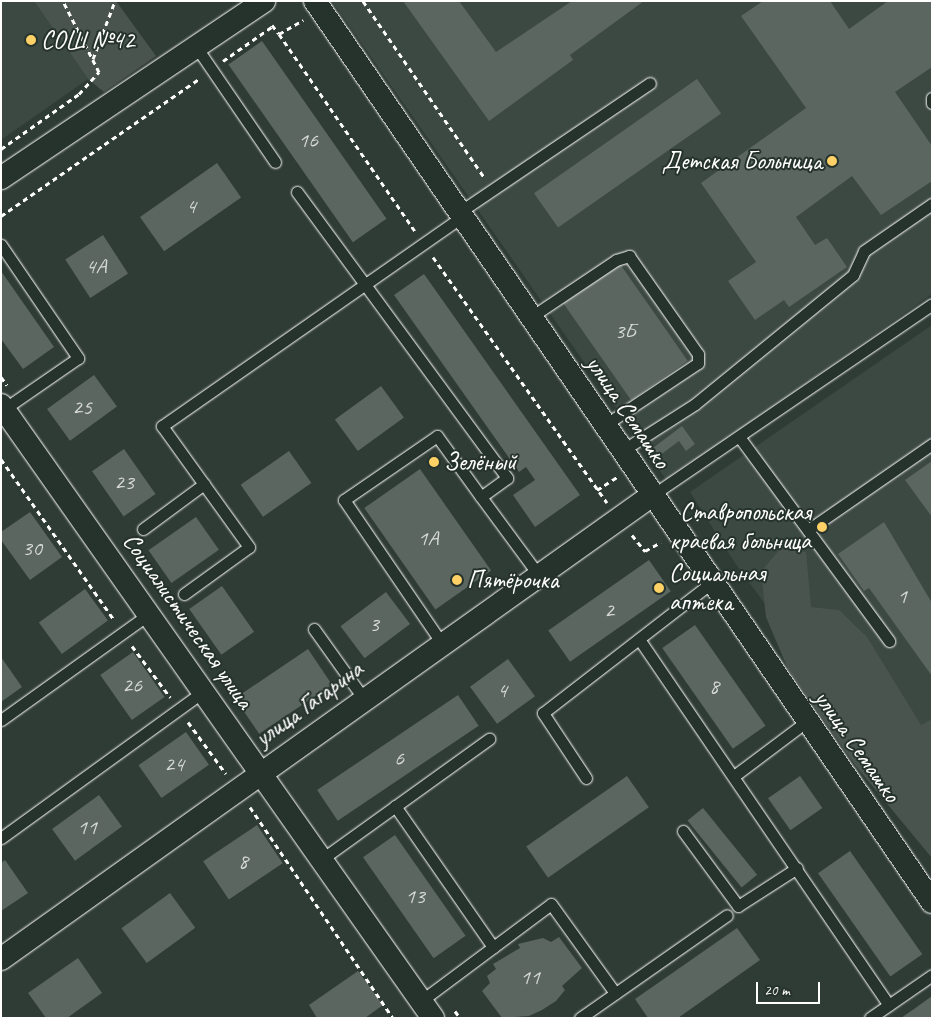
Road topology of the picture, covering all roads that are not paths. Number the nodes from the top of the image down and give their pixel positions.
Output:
1 (260, 4) edge
2 (318, 6) edge
3 (197, 48) junction
4 (650, 83) dead end
5 (932, 98) edge
6 (932, 103) edge
7 (275, 162) dead end
8 (1, 178) edge
9 (297, 192) dead end
10 (932, 204) edge
11 (463, 213) junction
12 (1, 245) edge
13 (363, 285) junction
14 (930, 308) edge
15 (531, 317) junction
16 (5, 416) edge
17 (603, 426) junction
18 (740, 438) junction
19 (932, 444) edge
20 (620, 452) junction
21 (204, 484) junction
22 (651, 496) junction
23 (481, 497) junction
24 (143, 529) dead end
25 (808, 530) junction
26 (537, 574) junction
27 (710, 584) junction
28 (184, 594) dead end
29 (149, 614) junction
30 (314, 629) dead end
31 (639, 639) junction
32 (889, 641) dead end
33 (441, 642) junction
34 (204, 691) junction
35 (364, 699) junction
36 (1, 720) edge
37 (806, 722) junction
38 (488, 738) dead end
39 (262, 773) junction
40 (734, 776) junction
41 (586, 778) dead end
42 (395, 806) junction
43 (683, 832) dead end
44 (1, 838) edge
45 (322, 858) junction
46 (797, 868) junction
47 (932, 902) edge
48 (727, 915) dead end
49 (493, 947) junction
50 (1, 959) edge
51 (932, 975) edge
52 (615, 993) junction
53 (889, 1005) junction
54 (427, 1009) edge
55 (580, 1018) edge
56 (870, 1018) edge

1 - 3 street
2 - 11 street, улица Семашко
3 - 7 lane
3 - 8 street
4 - 11 lane
5 - 6 lane
9 - 13 lane
10 - 20 lane
11 - 13 lane
11 - 15 street, улица Семашко
12 - 16 lane
13 - 21 lane
13 - 23 lane
14 - 18 lane
15 - 17 street, улица Семашко
15 - 17 lane
16 - 29 street, Социалистическая улица
17 - 20 street, улица Семашко
18 - 22 lane
18 - 25 lane
19 - 25 lane
20 - 22 street, улица Семашко
21 - 24 lane
21 - 28 lane
22 - 26 street, улица Гагарина
22 - 27 street, улица Семашко
23 - 26 lane
23 - 33 lane
25 - 32 lane
26 - 33 street, улица Гагарина
27 - 31 lane
27 - 37 street, улица Семашко
29 - 34 street, Социалистическая улица
29 - 36 lane
30 - 35 lane
31 - 40 lane
31 - 41 lane
33 - 35 street, улица Гагарина
34 - 39 street, Социалистическая улица
34 - 44 lane
35 - 39 street, улица Гагарина
37 - 40 lane
37 - 47 street, улица Семашко
38 - 42 lane
39 - 45 street, Социалистическая улица
39 - 50 street, улица Гагарина
40 - 46 lane
42 - 45 lane
42 - 49 lane
43 - 46 lane
45 - 54 street, Социалистическая улица
46 - 53 lane
48 - 52 lane
49 - 52 lane
49 - 54 lane
51 - 53 lane
52 - 55 lane
53 - 56 lane

